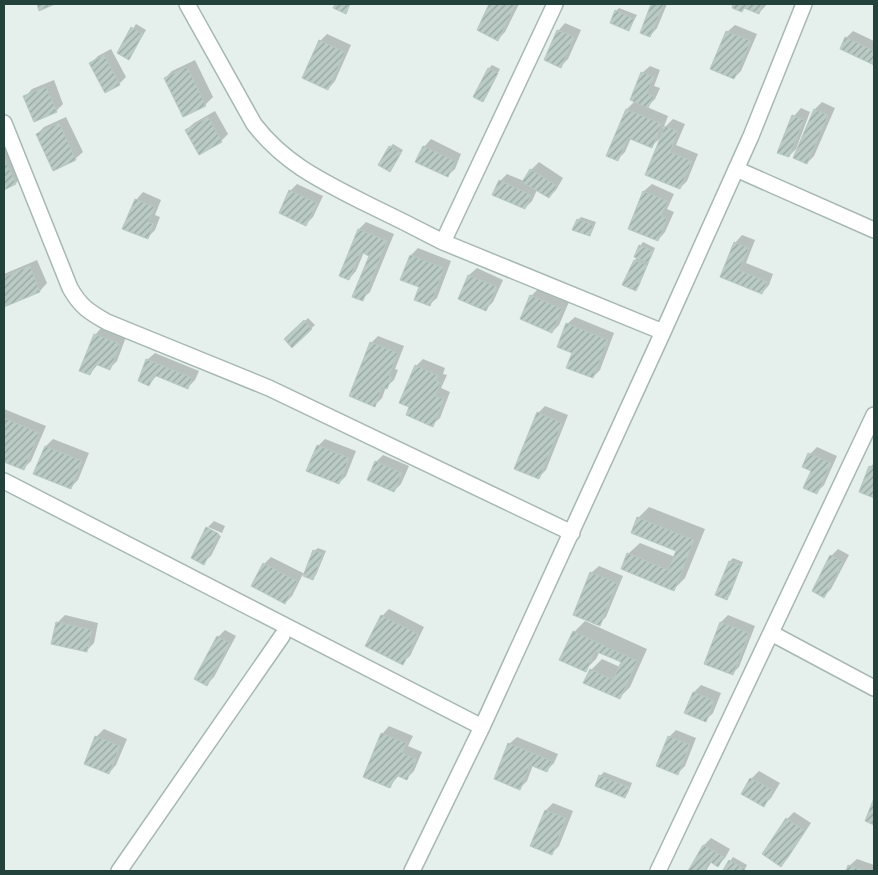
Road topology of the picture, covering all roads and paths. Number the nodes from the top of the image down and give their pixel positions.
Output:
1 (187, 4) edge
2 (555, 4) edge
3 (804, 4) edge
4 (4, 123) edge
5 (736, 168) junction
6 (874, 230) edge
7 (443, 242) junction
8 (663, 332) junction
9 (874, 415) edge
10 (4, 481) edge
11 (572, 533) junction
12 (771, 633) junction
13 (282, 636) dead end
14 (874, 688) edge
15 (482, 727) junction
16 (119, 871) edge
17 (412, 871) edge
18 (658, 871) edge

1 - 7 street
2 - 7 street
3 - 5 street
4 - 11 street
5 - 6 street
5 - 8 street
7 - 8 street
8 - 11 street
9 - 12 street
10 - 15 street
11 - 15 street
12 - 14 street
12 - 18 street
13 - 16 street
15 - 17 street

